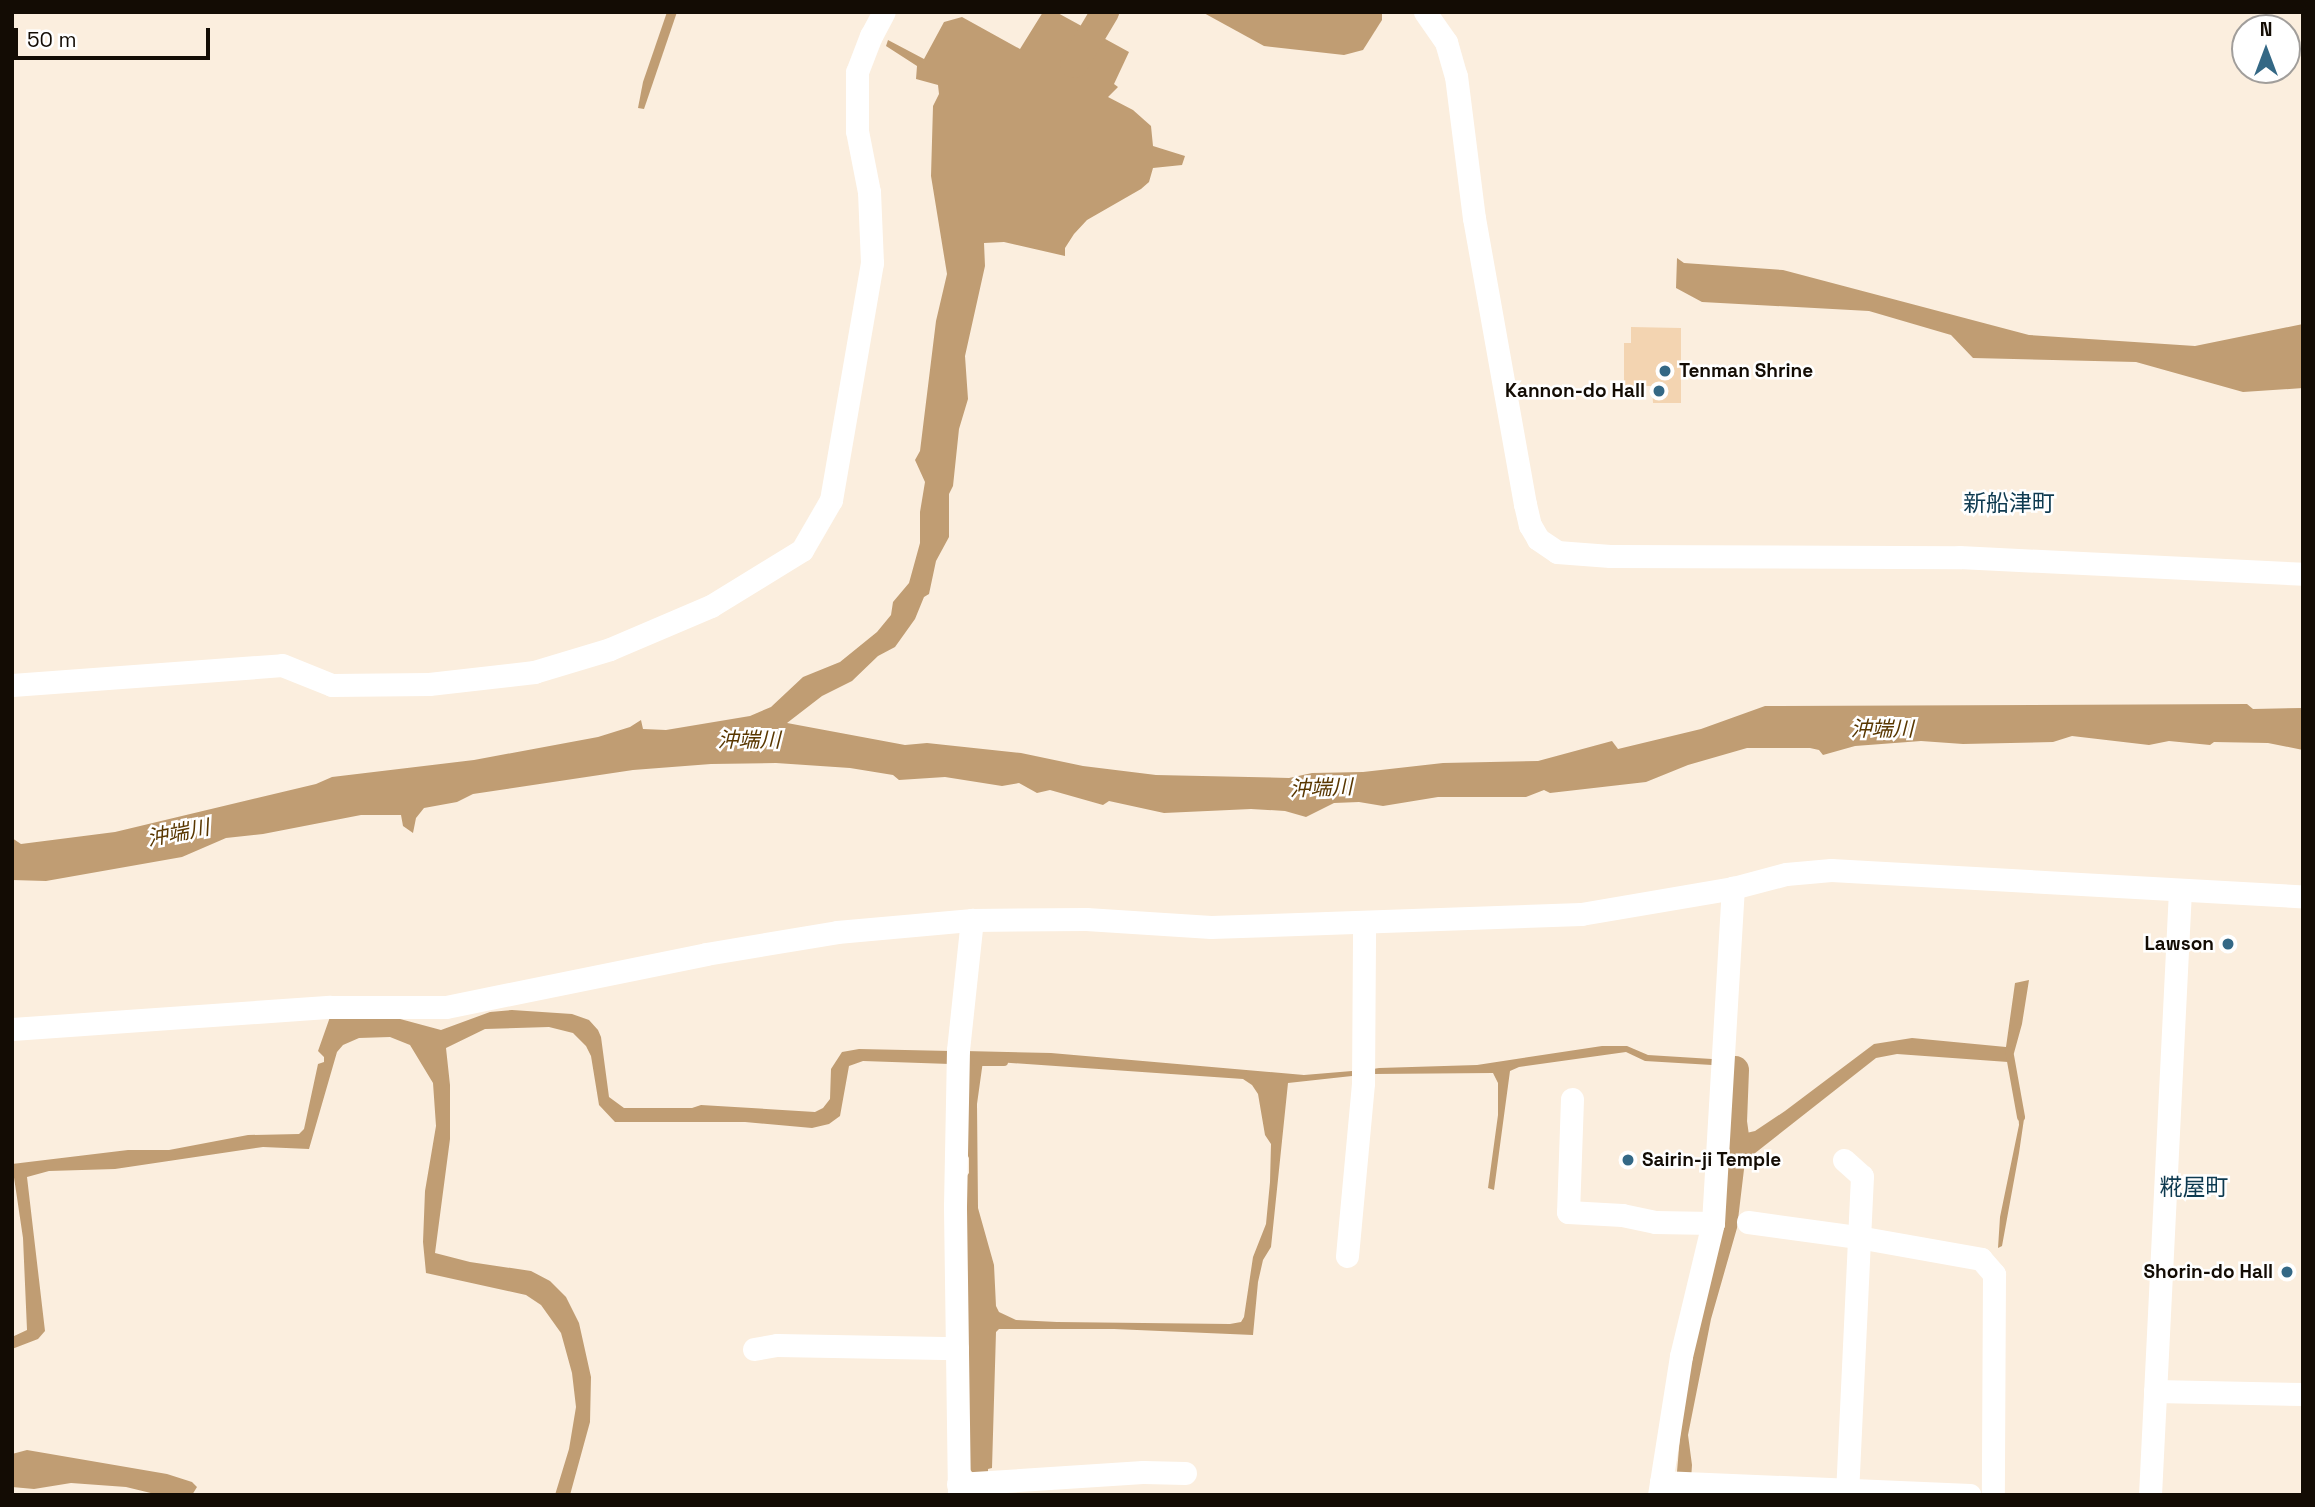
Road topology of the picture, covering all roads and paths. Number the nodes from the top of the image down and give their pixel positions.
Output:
1 (884, 12) edge
2 (1425, 12) edge
3 (2303, 574) edge
4 (12, 685) edge
5 (1732, 888) junction
6 (2180, 891) junction
7 (2303, 896) edge
8 (972, 920) junction
9 (1364, 923) junction
10 (12, 1029) edge
11 (1572, 1099) dead end
12 (1844, 1160) dead end
13 (1748, 1222) dead end
14 (1713, 1223) junction
15 (1858, 1237) junction
16 (1347, 1256) dead end
17 (957, 1348) junction
18 (754, 1349) dead end
19 (2155, 1391) junction
20 (2303, 1394) edge
21 (1185, 1473) dead end
22 (1663, 1486) edge
23 (962, 1487) edge
24 (1700, 1490) edge
25 (1847, 1490) junction
26 (1970, 1495) edge
27 (1993, 1495) edge
28 (2150, 1495) edge

1 - 4 street
2 - 3 street
5 - 6 street
5 - 9 street
5 - 14 street
6 - 7 street
6 - 19 street
8 - 9 street
8 - 10 street
8 - 17 street
9 - 16 street
11 - 14 street
12 - 15 street
13 - 15 street
14 - 22 street
15 - 25 street
15 - 27 street
17 - 18 street
17 - 23 street
19 - 20 street
19 - 28 street
21 - 23 street
22 - 24 street
24 - 25 street
25 - 26 street

